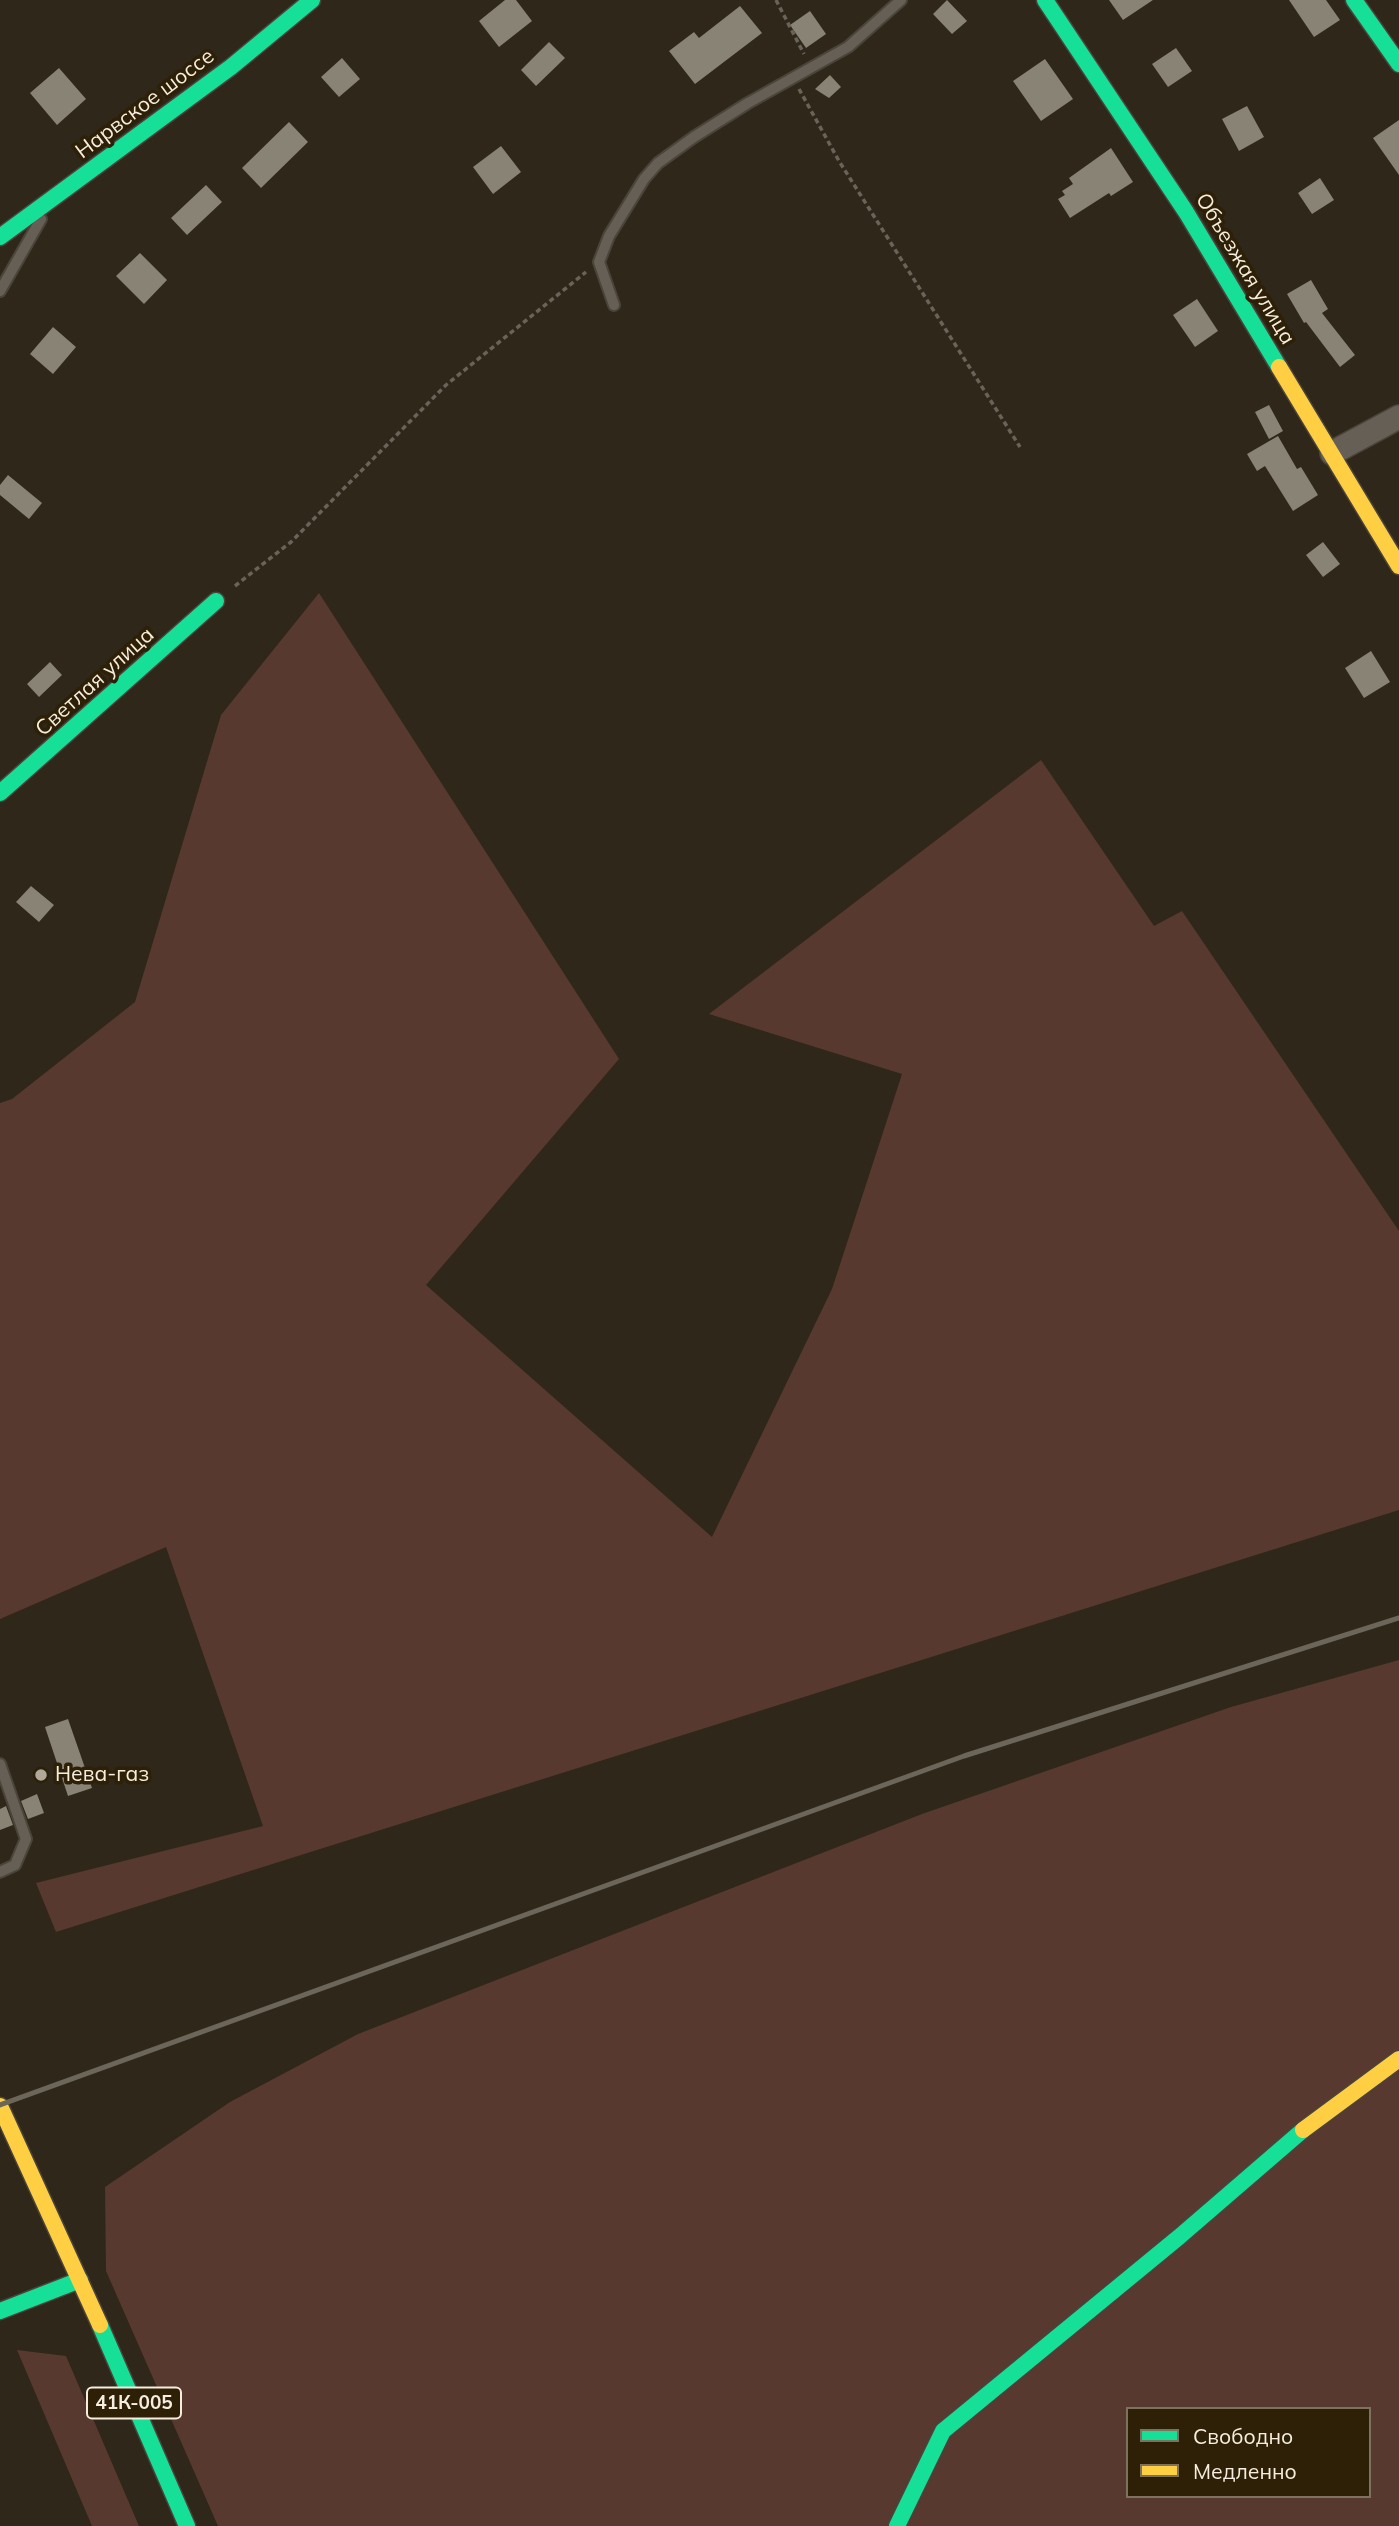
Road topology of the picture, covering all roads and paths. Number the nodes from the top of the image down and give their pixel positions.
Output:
1 (312, 0) edge
2 (776, 0) edge
3 (901, 0) edge
4 (1045, 0) edge
5 (1354, 0) edge
6 (1399, 64) edge
7 (812, 68) junction
8 (793, 78) junction
9 (53, 199) junction
10 (0, 237) edge
11 (599, 262) junction
12 (0, 290) edge
13 (614, 305) dead end
14 (1399, 417) edge
15 (1020, 447) dead end
16 (1332, 453) junction
17 (1399, 566) edge
18 (216, 601) joint
19 (0, 793) edge
20 (0, 1764) edge
21 (0, 1872) edge
22 (1399, 2059) edge
23 (0, 2106) edge
24 (80, 2280) junction
25 (0, 2311) edge
26 (187, 2526) edge
27 (897, 2526) edge

1 - 9 street, Нарвское шоссе
2 - 7 path
3 - 7 lane
4 - 16 street, Объезжая улица
5 - 6 street
7 - 8 lane
8 - 11 lane
8 - 15 path
9 - 10 street, Нарвское шоссе
9 - 12 lane
11 - 13 lane
11 - 18 path
14 - 16 street
16 - 17 street, Объезжая улица
18 - 19 street, Светлая улица
20 - 21 lane
22 - 27 street
23 - 24 street, 41К-005
24 - 25 street
24 - 26 street, 41К-005

